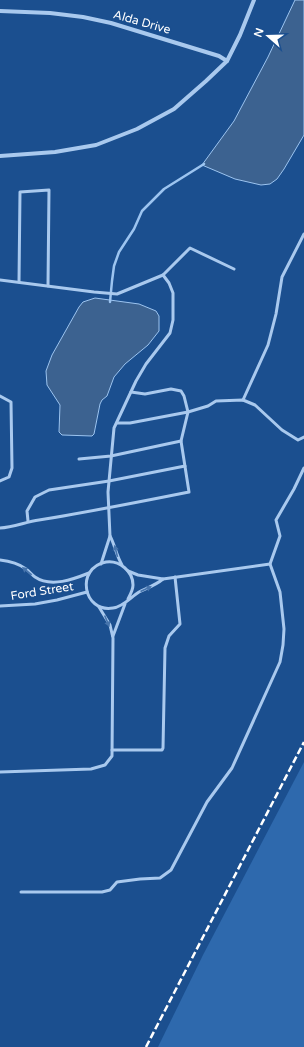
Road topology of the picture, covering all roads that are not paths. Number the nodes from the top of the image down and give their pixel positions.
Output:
1 (254, 0) edge
2 (0, 11) edge
3 (227, 61) junction
4 (0, 156) edge
5 (304, 234) edge
6 (234, 269) dead end
7 (163, 275) junction
8 (0, 280) edge
9 (19, 282) junction
10 (48, 286) junction
11 (131, 392) junction
12 (0, 396) edge
13 (243, 400) junction
14 (188, 412) junction
15 (117, 423) junction
16 (304, 437) edge
17 (182, 441) junction
18 (111, 456) junction
19 (80, 460) dead end
20 (185, 466) junction
21 (304, 468) edge
22 (0, 481) edge
23 (109, 481) junction
24 (109, 509) junction
25 (28, 522) junction
26 (0, 528) edge
27 (110, 536) junction
28 (0, 560) edge
29 (101, 564) junction
30 (270, 564) junction
31 (122, 566) junction
32 (127, 570) junction
33 (89, 573) junction
34 (176, 577) junction
35 (163, 579) junction
36 (87, 592) junction
37 (128, 600) junction
38 (125, 603) junction
39 (0, 606) edge
40 (99, 607) junction
41 (113, 638) junction
42 (112, 750) junction
43 (0, 772) edge
44 (21, 892) dead end

1 - 3 street
2 - 3 street, Alda Drive
3 - 4 street
5 - 13 lane
6 - 7 lane
7 - 10 lane
7 - 11 lane
8 - 9 lane
9 - 10 lane
9 - 10 lane
11 - 14 lane
11 - 15 lane
12 - 22 lane
13 - 14 lane
13 - 16 lane
14 - 15 lane
14 - 17 lane
15 - 18 lane
17 - 18 lane
17 - 20 lane
18 - 19 lane
18 - 23 lane
20 - 23 lane
20 - 24 lane
21 - 30 lane
23 - 24 lane
23 - 25 lane
24 - 25 lane
24 - 27 lane
25 - 26 lane
27 - 29 lane
31 -> 27 lane
33 -> 28 lane
29 - 31 lane
29 - 33 lane
30 - 34 lane
30 - 44 lane
31 - 32 lane
32 - 35 lane
32 - 37 lane
33 - 36 lane
34 - 35 lane
34 - 42 lane
37 -> 35 lane
36 - 39 lane, Ford Street
36 - 40 lane
37 - 38 lane
38 - 40 lane
38 - 41 lane
40 -> 41 lane
41 - 42 lane
42 - 43 lane

